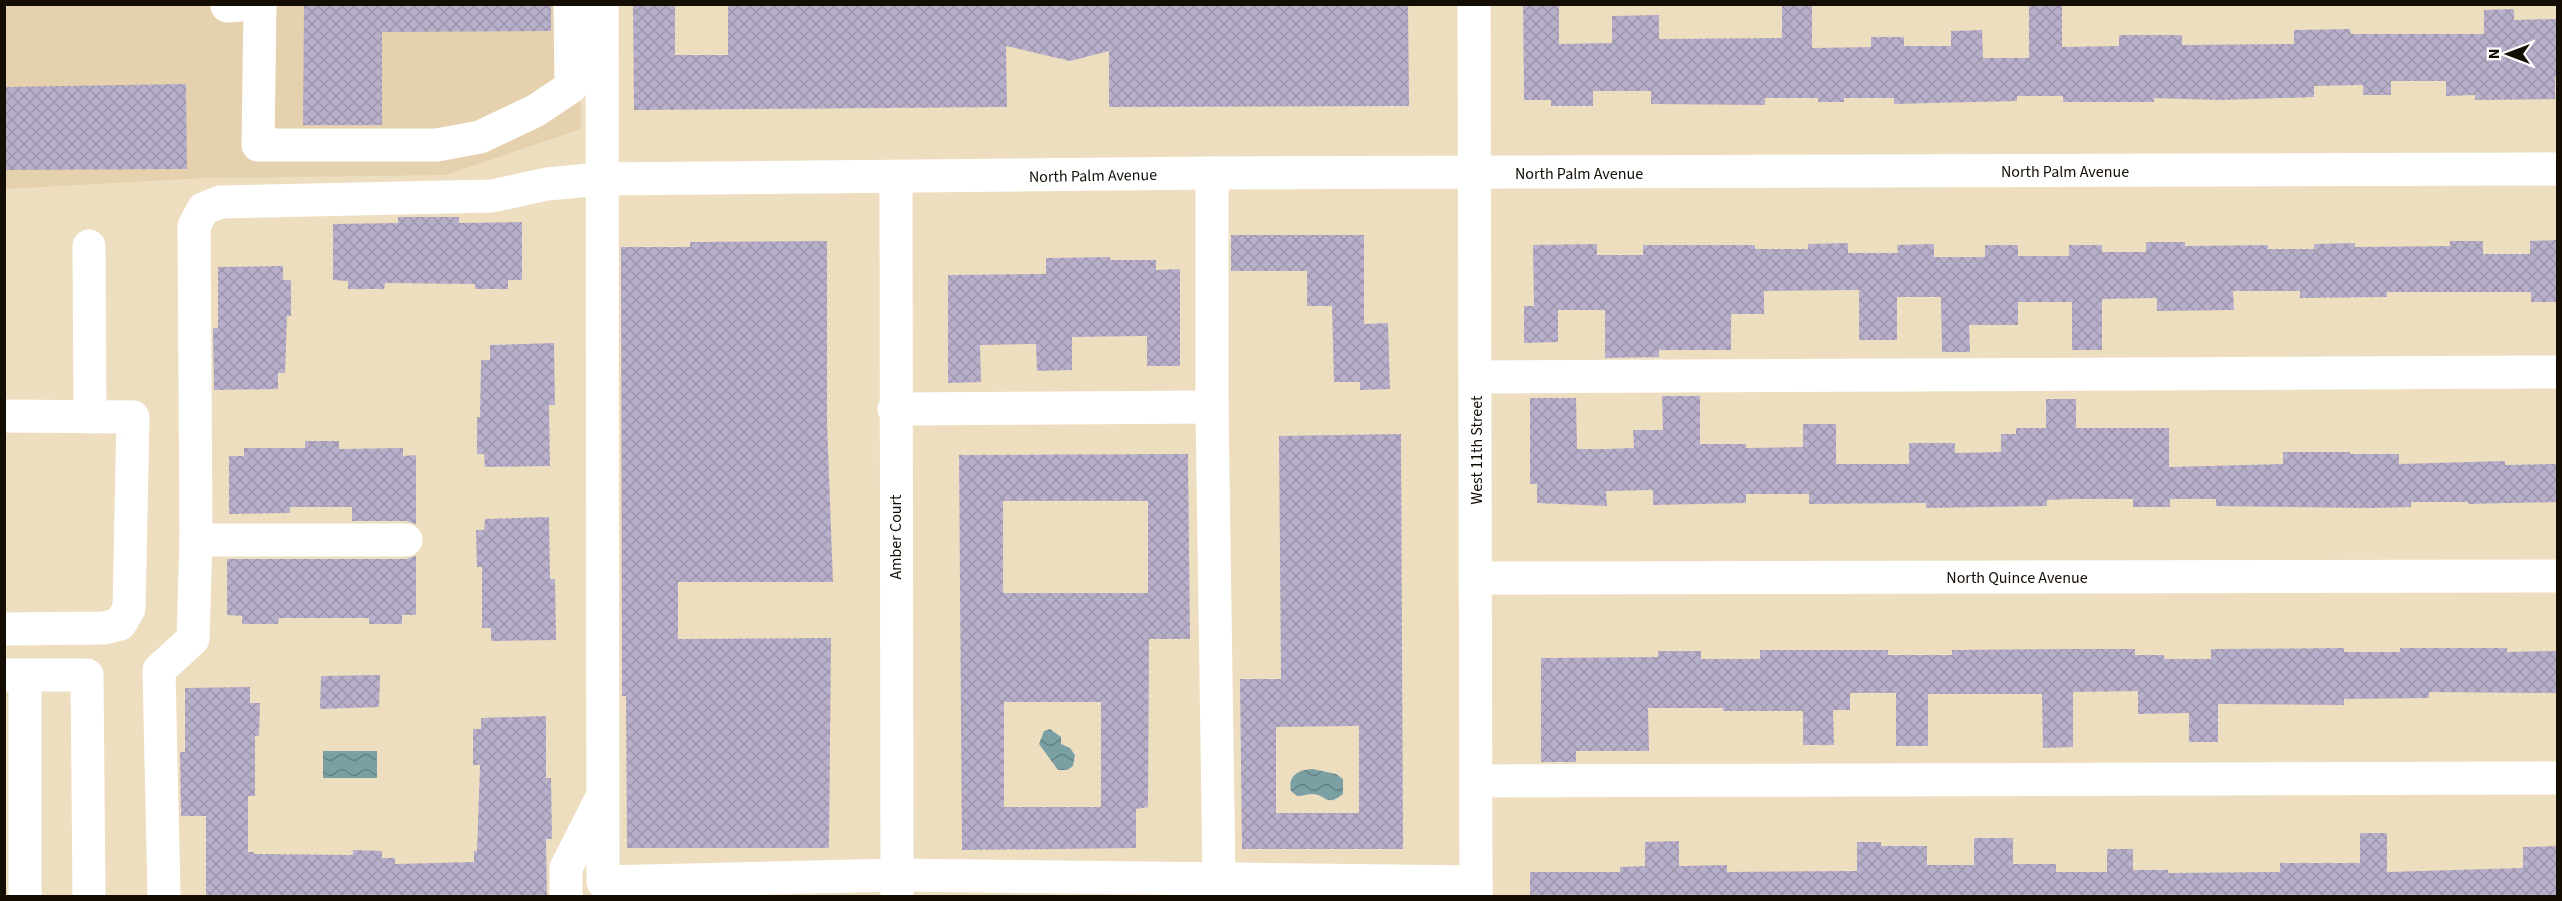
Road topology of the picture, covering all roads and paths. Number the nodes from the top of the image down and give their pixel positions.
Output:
1 (570, 4) edge
2 (602, 4) edge
3 (1474, 4) edge
4 (260, 5) edge
5 (227, 6) edge
6 (2558, 169) edge
7 (1212, 173) junction
8 (1475, 173) junction
9 (896, 178) junction
10 (601, 179) junction
11 (89, 246) dead end
12 (2558, 372) edge
13 (1476, 377) junction
14 (1212, 407) junction
15 (894, 408) junction
16 (4, 416) edge
17 (90, 417) junction
18 (196, 540) junction
19 (406, 540) dead end
20 (2558, 576) edge
21 (1476, 578) junction
22 (4, 629) edge
23 (15, 675) edge
24 (2558, 778) edge
25 (1477, 781) junction
26 (603, 794) junction
27 (1219, 879) junction
28 (897, 886) edge
29 (1476, 889) edge
30 (25, 897) edge
31 (89, 897) edge
32 (164, 897) edge
33 (566, 897) edge

1 - 4 street
2 - 10 street
3 - 8 street, West 11th Street
4 - 5 street
6 - 8 street, North Palm Avenue
7 - 8 street, North Palm Avenue
7 - 9 street, North Palm Avenue
7 - 14 street
8 - 13 street, West 11th Street
9 - 10 street, North Palm Avenue
9 - 15 street, Amber Court
10 - 18 street, North Palm Avenue
10 - 26 street
11 - 17 street
12 - 13 street
13 - 21 street, West 11th Street
14 - 15 street
14 - 27 street
15 - 28 street, Amber Court
16 - 17 street
17 - 22 street
18 - 19 street
18 - 32 street, North Palm Avenue
20 - 21 street, North Quince Avenue
21 - 25 street, West 11th Street
23 - 30 street
23 - 31 street
24 - 25 street
25 - 29 street, West 11th Street
26 - 28 street
26 - 33 street
27 - 28 street
27 - 29 street

